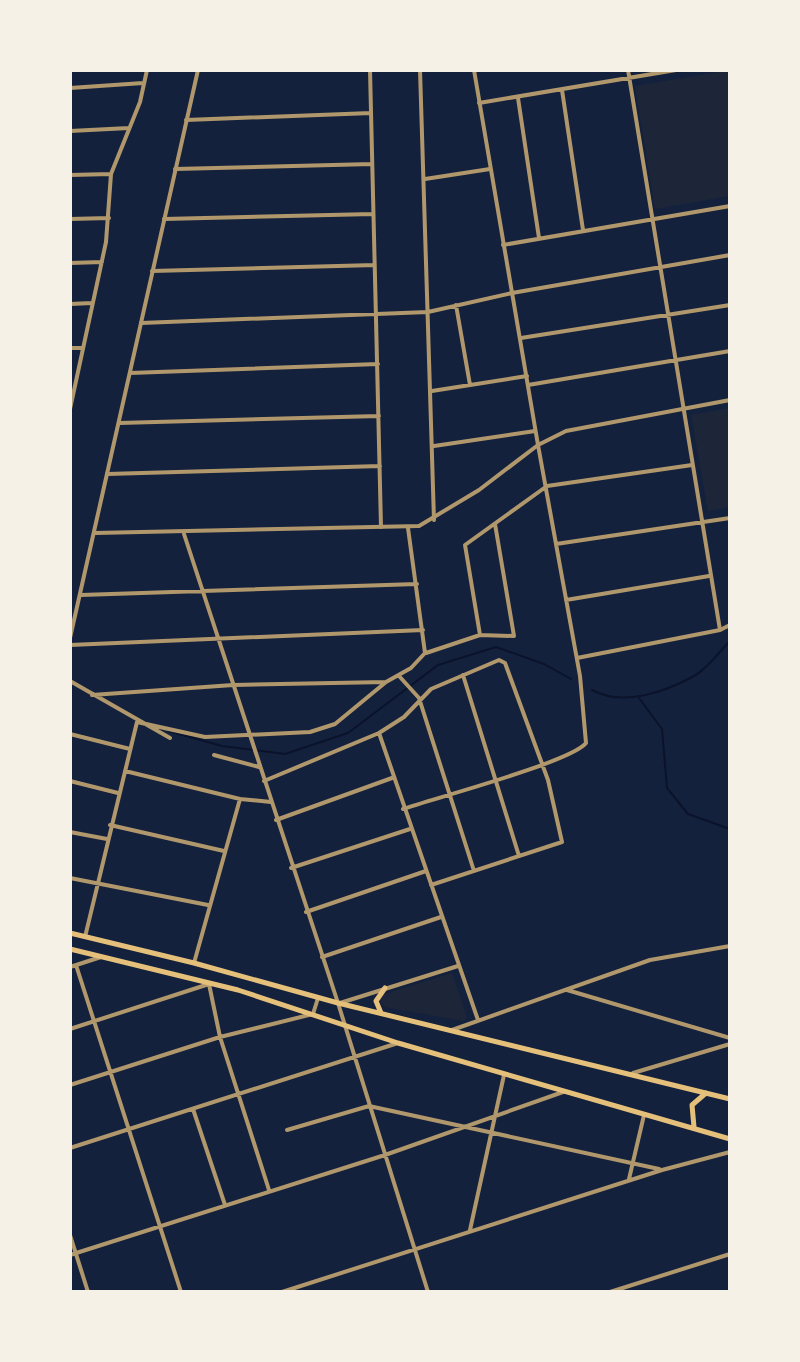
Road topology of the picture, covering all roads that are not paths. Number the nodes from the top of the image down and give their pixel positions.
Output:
1 (147, 70) edge
2 (198, 70) edge
3 (370, 70) edge
4 (420, 70) edge
5 (474, 70) edge
6 (628, 70) edge
7 (676, 70) edge
8 (629, 77) junction
9 (145, 83) junction
10 (70, 88) edge
11 (562, 90) junction
12 (518, 97) junction
13 (479, 103) junction
14 (371, 113) junction
15 (186, 120) junction
16 (129, 128) junction
17 (70, 131) edge
18 (372, 164) junction
19 (175, 169) junction
20 (490, 169) junction
21 (111, 174) junction
22 (70, 175) edge
23 (425, 179) junction
24 (730, 206) edge
25 (373, 214) junction
26 (109, 218) junction
27 (70, 219) edge
28 (164, 219) junction
29 (653, 219) junction
30 (583, 231) junction
31 (539, 238) junction
32 (503, 245) junction
33 (730, 255) edge
34 (102, 262) junction
35 (70, 263) edge
36 (375, 265) junction
37 (660, 266) junction
38 (152, 271) junction
39 (512, 293) junction
40 (93, 303) junction
41 (70, 304) edge
42 (456, 305) junction
43 (730, 305) edge
44 (428, 312) junction
45 (378, 315) junction
46 (667, 315) junction
47 (141, 323) junction
48 (521, 338) junction
49 (70, 348) edge
50 (83, 348) junction
51 (730, 351) edge
52 (673, 360) junction
53 (378, 364) junction
54 (130, 373) junction
55 (527, 376) junction
56 (470, 385) junction
57 (528, 385) junction
58 (72, 391) edge
59 (432, 391) junction
60 (730, 400) edge
61 (682, 407) junction
62 (70, 409) edge
63 (379, 416) junction
64 (119, 423) junction
65 (535, 431) junction
66 (538, 445) junction
67 (434, 446) junction
68 (692, 465) junction
69 (380, 466) junction
70 (107, 474) junction
71 (547, 486) junction
72 (730, 518) edge
73 (434, 520) junction
74 (701, 523) junction
75 (495, 524) junction
76 (381, 527) junction
77 (408, 528) junction
78 (95, 533) junction
79 (184, 534) junction
80 (556, 544) junction
81 (709, 576) junction
82 (417, 584) junction
83 (201, 589) junction
84 (81, 595) junction
85 (566, 600) junction
86 (730, 625) edge
87 (423, 630) junction
88 (720, 630) junction
89 (480, 635) junction
90 (70, 638) edge
91 (217, 638) junction
92 (70, 645) edge
93 (425, 653) junction
94 (577, 658) junction
95 (463, 675) junction
96 (399, 676) junction
97 (70, 681) edge
98 (386, 682) junction
99 (233, 685) junction
100 (92, 695) junction
101 (419, 698) junction
102 (137, 722) junction
103 (379, 733) junction
104 (70, 734) edge
105 (249, 737) junction
106 (170, 738) dead end
107 (130, 749) junction
108 (214, 755) dead end
109 (542, 764) junction
110 (258, 765) junction
111 (125, 771) junction
112 (392, 778) junction
113 (495, 778) junction
114 (70, 781) edge
115 (264, 781) junction
116 (448, 793) junction
117 (119, 794) junction
118 (240, 799) junction
119 (271, 802) junction
120 (403, 809) junction
121 (276, 820) junction
122 (110, 825) junction
123 (411, 829) junction
124 (70, 832) edge
125 (107, 839) junction
126 (224, 851) junction
127 (520, 857) junction
128 (291, 868) junction
129 (426, 871) junction
130 (474, 871) junction
131 (70, 878) edge
132 (96, 884) junction
133 (431, 885) junction
134 (208, 905) junction
135 (306, 912) junction
136 (441, 917) junction
137 (70, 933) edge
138 (85, 937) junction
139 (730, 946) edge
140 (70, 949) edge
141 (101, 957) junction
142 (322, 957) junction
143 (194, 963) junction
144 (76, 965) junction
145 (458, 966) junction
146 (70, 967) edge
147 (209, 984) junction
148 (385, 988) junction
149 (565, 989) junction
150 (319, 997) junction
151 (338, 1003) junction
152 (381, 1013) junction
153 (313, 1014) junction
154 (478, 1020) junction
155 (92, 1022) junction
156 (345, 1026) junction
157 (70, 1029) edge
158 (452, 1030) junction
159 (220, 1037) junction
160 (730, 1041) edge
161 (398, 1043) junction
162 (354, 1058) junction
163 (108, 1073) junction
164 (633, 1073) junction
165 (504, 1075) junction
166 (70, 1085) edge
167 (563, 1092) junction
168 (707, 1092) junction
169 (238, 1093) junction
170 (730, 1099) edge
171 (369, 1106) junction
172 (193, 1109) junction
173 (497, 1115) junction
174 (644, 1115) junction
175 (466, 1125) junction
176 (694, 1128) junction
177 (287, 1130) dead end
178 (126, 1131) junction
179 (493, 1131) junction
180 (730, 1139) edge
181 (70, 1148) edge
182 (730, 1152) edge
183 (385, 1155) junction
184 (634, 1162) junction
185 (662, 1170) junction
186 (628, 1181) junction
187 (269, 1191) junction
188 (225, 1205) junction
189 (159, 1225) junction
190 (470, 1230) junction
191 (70, 1235) edge
192 (413, 1249) junction
193 (73, 1254) edge
194 (730, 1254) edge
195 (88, 1292) edge
196 (181, 1292) edge
197 (282, 1292) edge
198 (428, 1292) edge
199 (610, 1292) edge

1 - 9 street
2 - 15 street
3 - 14 street
4 - 23 street
5 - 13 street
6 - 8 street
7 - 8 street
8 - 11 street
8 - 29 street
9 - 10 street
9 - 16 street
11 - 12 street
11 - 30 street
12 - 13 street
12 - 31 street
13 - 20 street
14 - 15 street
14 - 18 street
15 - 19 street
16 - 17 street
16 - 21 street
18 - 19 street
18 - 25 street
19 - 28 street
20 - 23 street
20 - 32 street
21 - 22 street
21 - 26 street
23 - 44 street
24 - 29 street
25 - 28 street
25 - 36 street
26 - 27 street
26 - 34 street
28 - 38 street
29 - 30 street
29 - 37 street
30 - 31 street
31 - 32 street
32 - 39 street
33 - 37 street
34 - 35 street
34 - 40 street
36 - 38 street
36 - 45 street
37 - 39 street
37 - 46 street
38 - 47 street
39 - 42 street
39 - 48 street
40 - 41 street
40 - 50 street
42 - 44 street
42 - 56 street
43 - 46 street
44 - 45 street
44 - 59 street
45 - 47 street
45 - 53 street
46 - 48 street
46 - 52 street
47 - 54 street
48 - 55 street
49 - 50 street
50 - 58 street
51 - 52 street
52 - 57 street
52 - 61 street
53 - 54 street
53 - 63 street
54 - 64 street
55 - 56 street
55 - 57 street
56 - 59 street
57 - 65 street
58 - 62 street
59 - 67 street
60 - 61 street
61 - 66 street
61 - 68 street
63 - 64 street
63 - 69 street
64 - 70 street
65 - 66 street
65 - 67 street
66 - 71 street
66 - 73 street
67 - 73 street
68 - 71 street
68 - 74 street
69 - 70 street
69 - 76 street
70 - 78 street
71 - 75 street
71 - 80 street
72 - 74 street
73 - 77 street
74 - 80 street
74 - 81 street
75 - 89 street
75 - 89 street
76 - 77 street
76 - 79 street
77 - 82 street
78 - 79 street
78 - 84 street
79 - 83 street
80 - 85 street
81 - 85 street
81 - 88 street
82 - 83 street
82 - 87 street
83 - 84 street
83 - 91 street
84 - 90 street
85 - 94 street
86 - 88 street
87 - 91 street
87 - 93 street
88 - 94 street
89 - 93 street
91 - 92 street
91 - 99 street
93 - 96 street
94 - 109 street
95 - 101 street
95 - 109 street
95 - 113 street
96 - 98 street
96 - 101 street
97 - 100 street
98 - 99 street
98 - 105 street
99 - 100 street
99 - 105 street
100 - 102 street
101 - 103 street
101 - 116 street
102 - 105 street
102 - 106 street
102 - 107 street
103 - 112 street
103 - 115 street
104 - 107 street
105 - 110 street
107 - 111 street
108 - 110 street
109 - 113 street
109 - 127 street
110 - 115 street
111 - 117 street
111 - 118 street
112 - 120 street
112 - 121 street
113 - 116 street
113 - 127 street
114 - 117 street
115 - 119 street
116 - 120 street
116 - 130 street
117 - 122 street
118 - 119 street
118 - 126 street
119 - 121 street
120 - 123 street
121 - 128 street
122 - 125 street
122 - 126 street
123 - 128 street
123 - 129 street
124 - 125 street
125 - 132 street
126 - 134 street
127 - 130 street
128 - 135 street
129 - 133 street
129 - 135 street
130 - 133 street
131 - 132 street
132 - 134 street
132 - 138 street
133 - 136 street
134 - 143 street
135 - 142 street
136 - 142 street
136 - 145 street
137 - 138 main road
138 - 143 main road
139 - 149 street
140 - 141 main road
141 - 144 street
141 - 147 main road
142 - 151 street
143 - 150 main road
144 - 146 street
144 - 155 street
145 - 148 street
145 - 154 street
147 - 153 main road
147 - 155 street
147 - 159 street
148 - 151 street
148 - 152 main road
149 - 154 street
149 - 160 street
150 - 151 main road
150 - 153 street
151 - 152 main road
151 - 156 street
152 - 158 main road
153 - 156 main road
153 - 159 street
154 - 158 street
155 - 157 street
155 - 163 street
156 - 161 main road
156 - 162 street
158 - 164 main road
159 - 163 street
159 - 169 street
160 - 164 street
161 - 162 street
161 - 165 main road
162 - 169 street
162 - 171 street
163 - 166 street
163 - 178 street
164 - 168 main road
165 - 167 main road
165 - 173 street
167 - 173 street
167 - 174 main road
168 - 170 main road
168 - 176 main road
169 - 172 street
169 - 187 street
171 - 175 street
171 - 177 street
171 - 183 street
172 - 178 street
172 - 188 street
173 - 175 street
173 - 179 street
174 - 176 main road
174 - 184 street
175 - 179 street
175 - 183 street
176 - 180 main road
178 - 181 street
178 - 189 street
179 - 184 street
179 - 190 street
182 - 185 street
183 - 187 street
183 - 192 street
184 - 185 street
184 - 186 street
185 - 186 street
186 - 190 street
187 - 188 street
188 - 189 street
189 - 193 street
189 - 196 street
190 - 192 street
191 - 193 street
192 - 197 street
192 - 198 street
193 - 195 street
194 - 199 street

